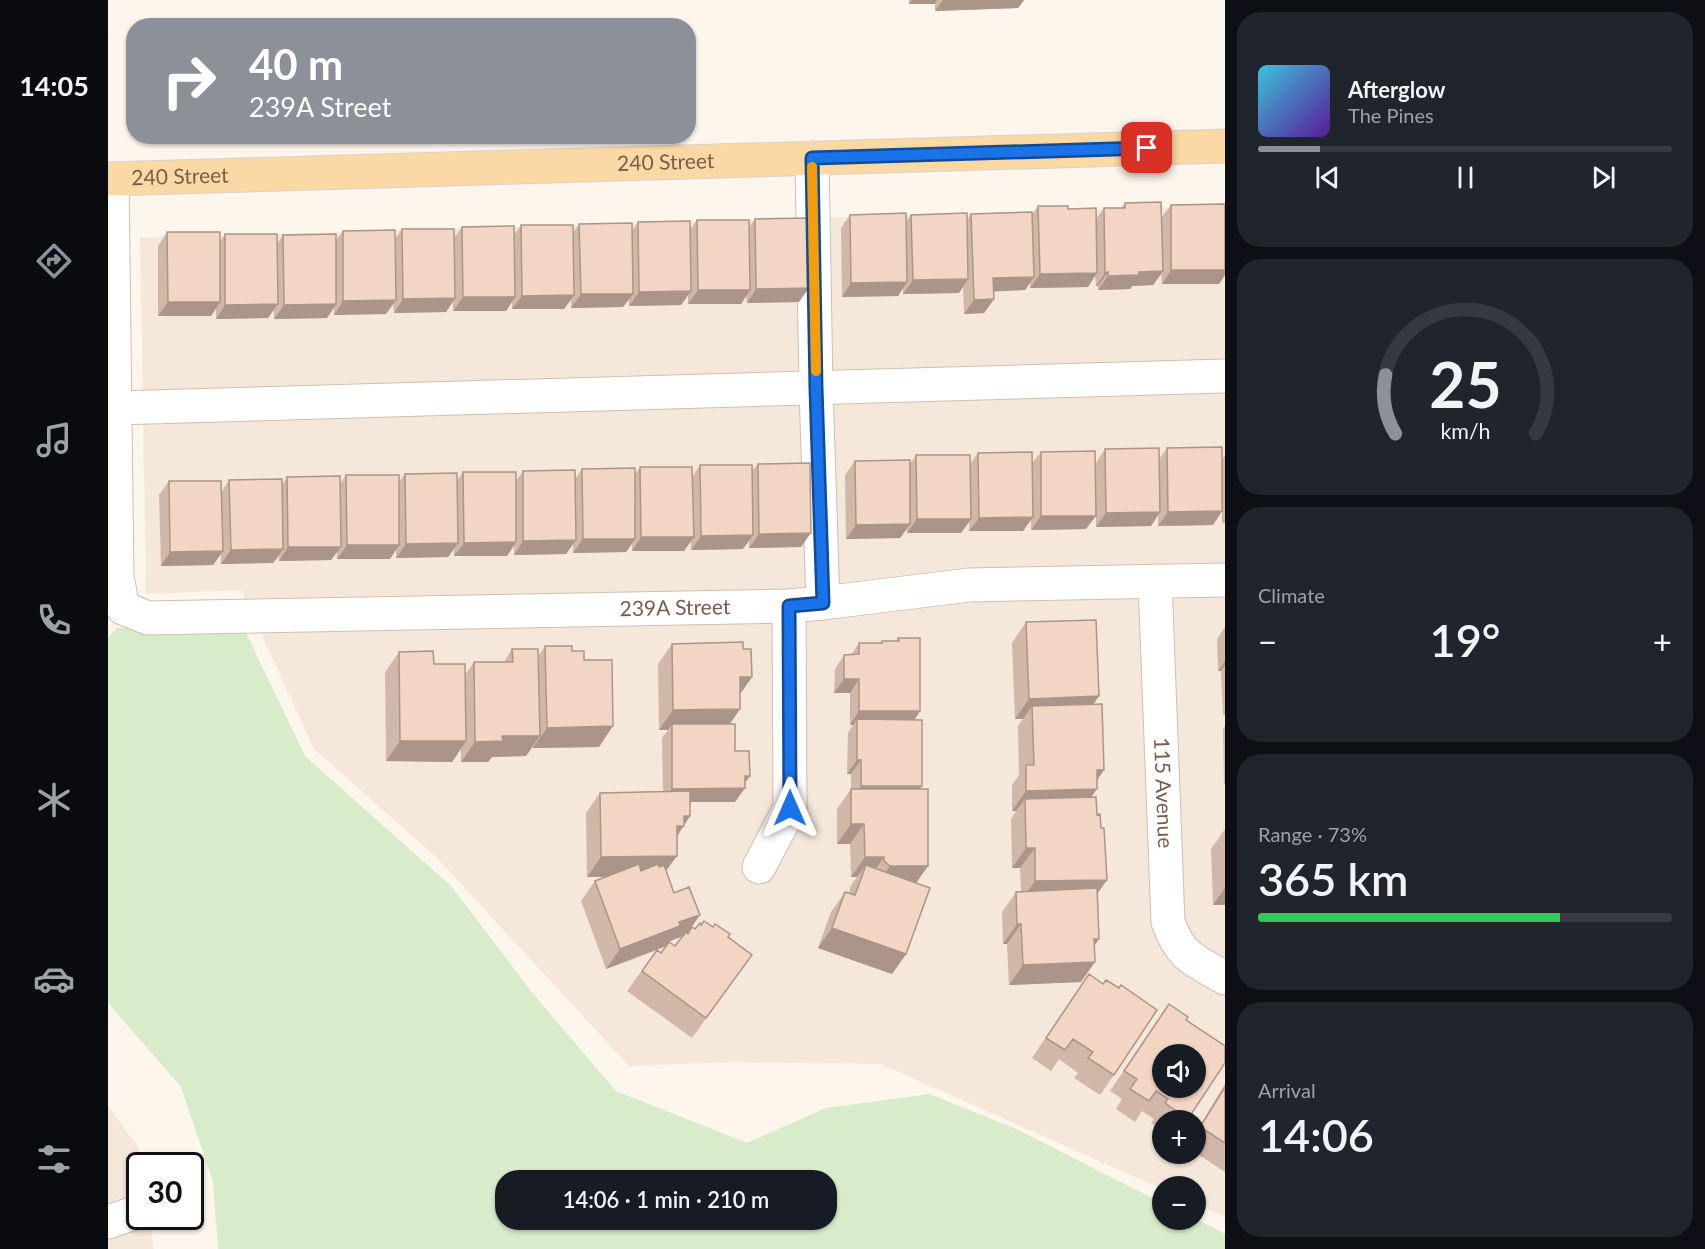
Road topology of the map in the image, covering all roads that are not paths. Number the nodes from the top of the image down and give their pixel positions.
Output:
1 (1225, 146) edge
2 (812, 158) junction
3 (110, 179) edge
4 (1225, 376) edge
5 (816, 388) junction
6 (115, 408) junction
7 (1225, 580) edge
8 (1155, 581) junction
9 (823, 603) junction
10 (789, 606) junction
11 (116, 612) edge
12 (759, 867) dead end
13 (1225, 978) edge
14 (126, 1216) edge
15 (108, 1222) edge

1 - 2 main road, 240 Street
2 - 3 main road, 240 Street
2 - 5 street
3 - 6 street
4 - 5 street
5 - 6 street
5 - 9 street
6 - 11 street
7 - 8 street, 239A Street
8 - 9 street, 239A Street
8 - 13 street, 115 Avenue
9 - 10 street, 239A Street
10 - 11 street, 239A Street
10 - 12 street
14 - 15 street

